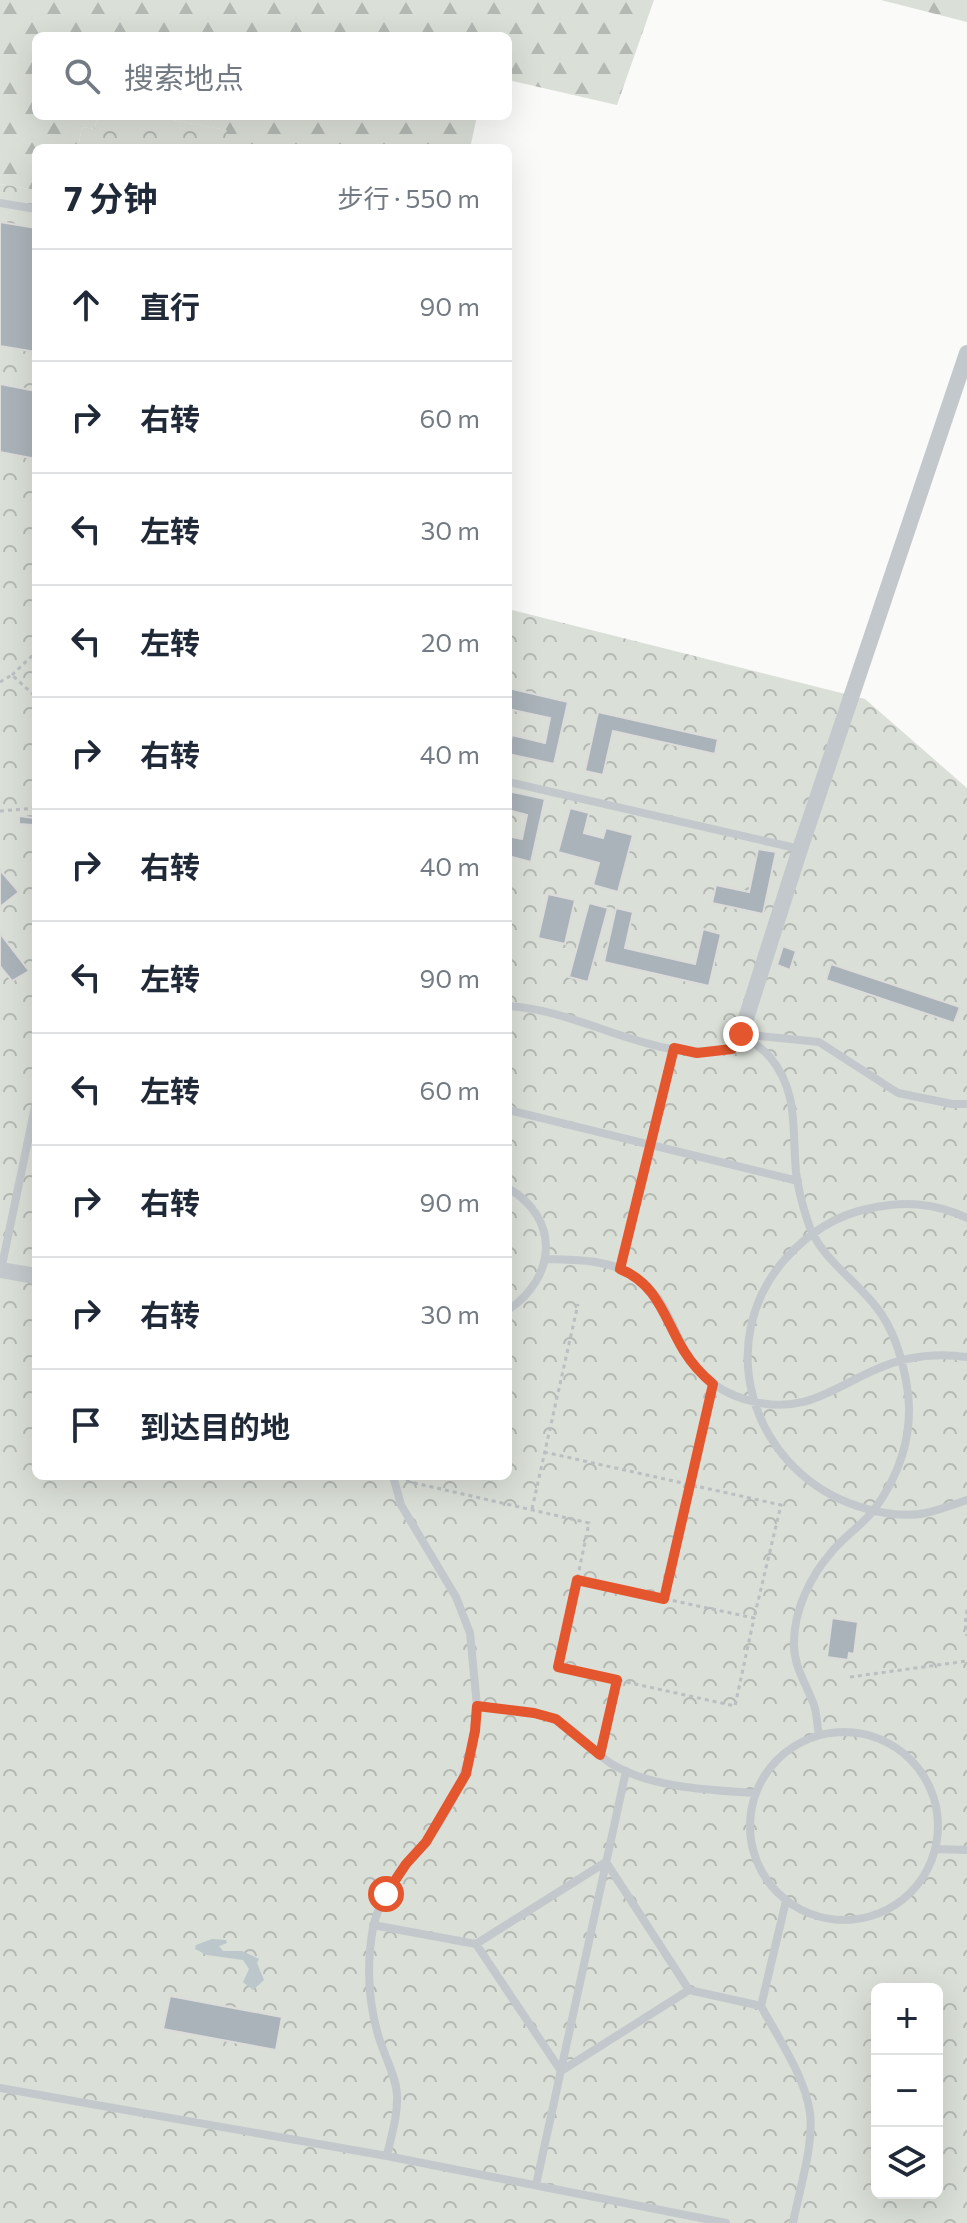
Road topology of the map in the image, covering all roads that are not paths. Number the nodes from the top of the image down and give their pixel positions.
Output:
1 (0, 203) edge
2 (32, 208) edge
3 (967, 353) edge
4 (512, 783) edge
5 (800, 849) junction
6 (512, 1006) edge
7 (741, 1034) junction
8 (674, 1048) junction
9 (967, 1104) edge
10 (512, 1111) edge
11 (32, 1121) edge
12 (651, 1145) junction
13 (798, 1181) junction
14 (512, 1190) edge
15 (967, 1218) edge
16 (813, 1233) junction
17 (546, 1259) junction
18 (620, 1269) junction
19 (0, 1270) edge
20 (32, 1275) edge
21 (512, 1307) edge
22 (967, 1357) edge
23 (901, 1360) junction
24 (755, 1402) junction
25 (394, 1480) edge
26 (967, 1500) edge
27 (873, 1511) junction
28 (477, 1706) junction
29 (819, 1735) junction
30 (626, 1771) junction
31 (755, 1793) junction
32 (937, 1849) junction
33 (967, 1850) edge
34 (606, 1862) junction
35 (786, 1901) junction
36 (373, 1925) junction
37 (476, 1944) junction
38 (689, 1990) junction
39 (761, 2006) junction
40 (561, 2071) junction
41 (0, 2088) edge
42 (387, 2156) junction
43 (536, 2185) junction
44 (726, 2223) edge
45 (793, 2223) edge

1 - 2 lane
3 - 5 street
4 - 5 lane
5 - 7 street
6 - 8 lane
7 - 8 lane
7 - 9 lane
7 - 13 lane
8 - 12 lane
10 - 12 lane
11 - 19 lane
12 - 13 lane
12 - 18 lane
13 - 16 lane
14 - 17 lane
15 - 16 lane
16 - 23 lane
16 - 24 lane
17 - 18 lane
17 - 21 lane
18 - 24 lane
19 - 20 street
22 - 23 lane
23 - 24 lane
23 - 27 lane
24 - 27 lane
25 - 28 lane
26 - 27 lane
27 - 29 lane
28 - 30 lane
28 - 36 lane
29 - 31 lane
29 - 32 lane
30 - 31 lane
30 - 34 lane
31 - 35 lane
32 - 33 lane
32 - 35 lane
34 - 37 lane
34 - 38 lane
34 - 40 lane
35 - 39 lane
36 - 37 lane
36 - 42 lane
37 - 40 lane
38 - 39 lane
38 - 40 lane
39 - 45 lane
40 - 43 lane
41 - 42 lane
42 - 43 lane
43 - 44 lane

